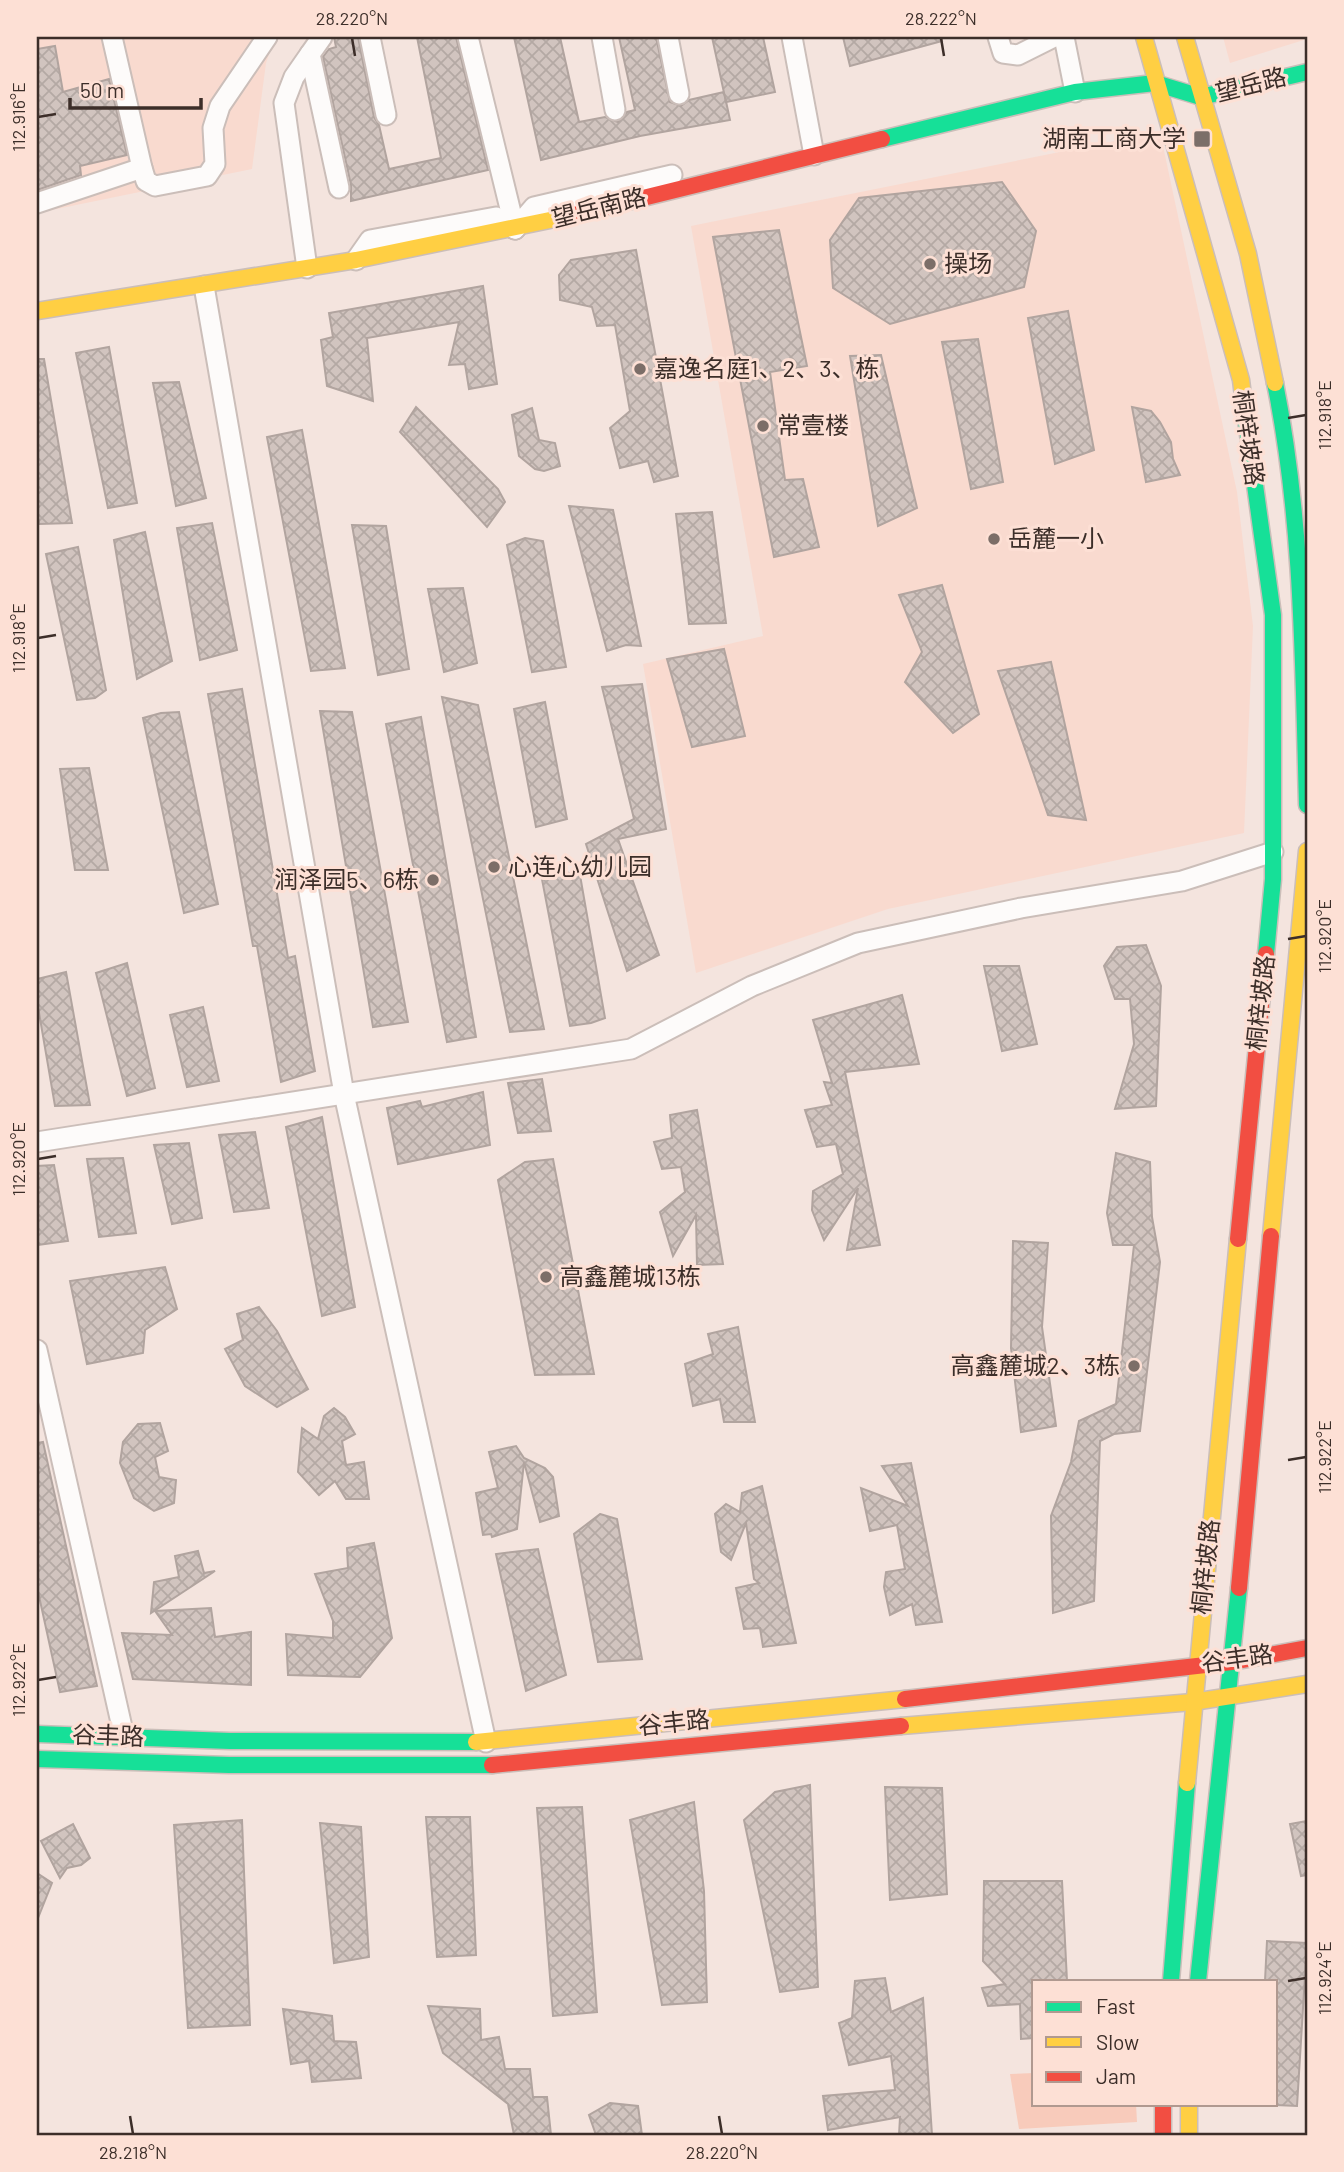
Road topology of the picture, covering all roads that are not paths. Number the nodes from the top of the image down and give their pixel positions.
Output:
1 (112, 37) edge
2 (267, 37) edge
3 (322, 37) edge
4 (370, 37) edge
5 (468, 37) edge
6 (602, 37) edge
7 (668, 37) edge
8 (792, 37) edge
9 (998, 37) edge
10 (1054, 37) edge
11 (1064, 37) edge
12 (1144, 37) edge
13 (1185, 37) edge
14 (310, 54) junction
15 (1307, 72) edge
16 (1156, 83) junction
17 (1075, 92) junction
18 (679, 94) dead end
19 (1201, 97) junction
20 (615, 110) dead end
21 (386, 115) dead end
22 (1169, 130) junction
23 (814, 155) junction
24 (142, 168) junction
25 (672, 175) dead end
26 (339, 188) dead end
27 (37, 202) edge
28 (515, 229) junction
29 (356, 260) joint
30 (307, 268) junction
31 (204, 286) junction
32 (37, 311) edge
33 (1307, 806) edge
34 (1307, 851) edge
35 (1273, 852) junction
36 (344, 1094) junction
37 (37, 1142) edge
38 (37, 1350) edge
39 (1307, 1648) edge
40 (1232, 1662) junction
41 (1196, 1665) junction
42 (1307, 1684) edge
43 (1228, 1698) junction
44 (1193, 1702) junction
45 (37, 1734) edge
46 (124, 1736) junction
47 (486, 1742) junction
48 (37, 1759) edge
49 (1171, 1980) edge
50 (1198, 1980) edge
51 (1163, 2106) edge
52 (1189, 2106) edge
53 (1163, 2135) edge
54 (1189, 2135) edge

1 - 24 street
2 - 24 street
3 - 14 street
4 - 21 street
5 - 28 street
6 - 20 street
7 - 18 street
8 - 23 street
9 - 10 street
11 - 17 street
12 - 16 main road, 桐梓坡路
13 - 19 main road, 桐梓坡路
14 - 26 street
14 - 30 street
15 - 19 main road, 望岳路
16 - 17 main road, 望岳南路
16 - 19 main road, 望岳路
16 - 22 main road, 桐梓坡路
17 - 23 main road, 望岳南路
19 - 22 main road
19 - 33 main road, 桐梓坡路
22 - 35 main road, 桐梓坡路
23 - 28 main road, 望岳南路
24 - 27 street
25 - 28 street
28 - 29 street
29 - 30 main road
30 - 31 main road
31 - 32 main road
31 - 36 street
34 - 40 main road, 桐梓坡路
35 - 36 street
35 - 41 main road, 桐梓坡路
36 - 37 street
36 - 47 street
38 - 46 street
39 - 40 main road, 谷丰路
40 - 41 main road, 谷丰路
40 - 43 main road, 桐梓坡路
41 - 44 main road, 桐梓坡路
41 - 47 main road, 谷丰路
42 - 43 main road, 谷丰路
43 - 44 main road, 谷丰路
43 - 50 main road, 桐梓坡路
44 - 48 main road, 谷丰路
44 - 49 main road, 桐梓坡路
45 - 46 main road, 谷丰路
46 - 47 main road, 谷丰路
51 - 53 main road
52 - 54 main road

